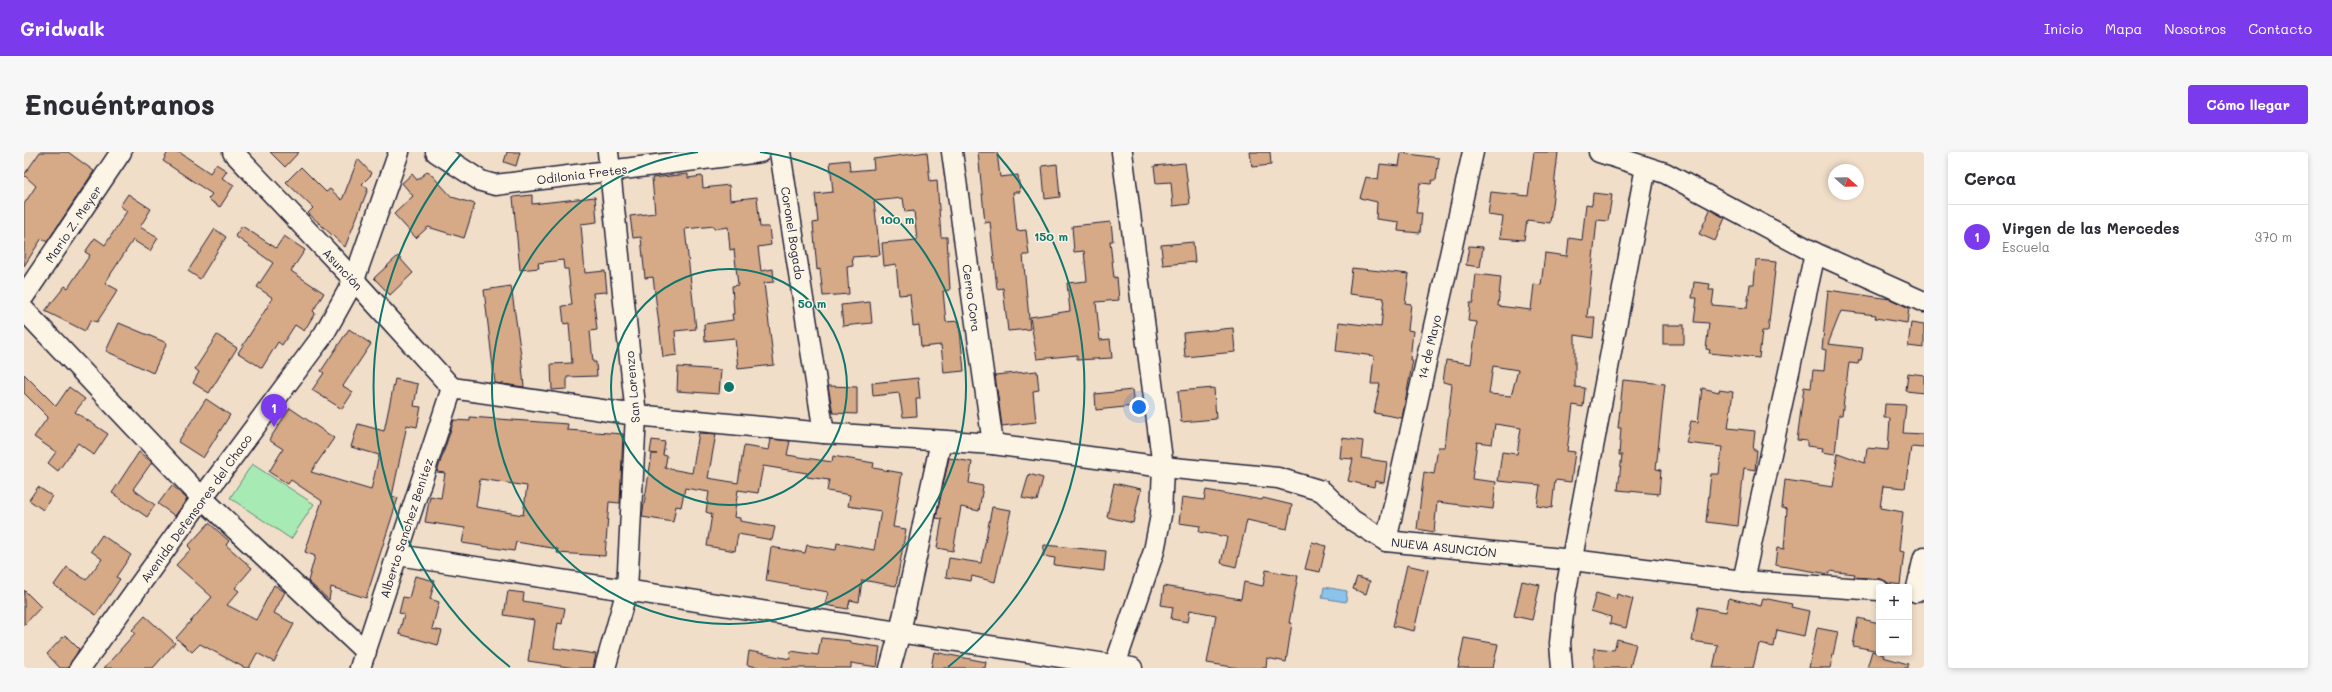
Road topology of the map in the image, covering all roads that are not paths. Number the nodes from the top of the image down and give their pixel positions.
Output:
1 (121, 152) edge
2 (232, 152) edge
3 (399, 152) edge
4 (436, 152) edge
5 (760, 152) edge
6 (780, 152) edge
7 (952, 152) edge
8 (1122, 152) edge
9 (1473, 152) edge
10 (1600, 152) edge
11 (609, 161) edge
12 (1646, 167) junction
13 (1815, 254) junction
14 (354, 280) junction
15 (24, 296) edge
16 (1924, 302) edge
17 (24, 310) edge
18 (452, 388) junction
19 (636, 415) junction
20 (824, 433) junction
21 (941, 441) junction
22 (993, 444) junction
23 (1163, 467) junction
24 (202, 498) junction
25 (1386, 541) junction
26 (398, 555) junction
27 (1924, 557) edge
28 (1572, 560) junction
29 (1743, 581) junction
30 (627, 590) junction
31 (1876, 590) edge
32 (1916, 592) edge
33 (900, 632) junction
34 (363, 660) edge
35 (1123, 667) edge
36 (80, 668) edge
37 (605, 668) edge
38 (890, 668) edge
39 (1562, 668) edge

1 - 15 street, Mario Z. Meyer
2 - 14 street, Asunción
3 - 14 street, Avenida Defensores del Chaco
4 - 11 street, Odilonia Fretes
5 - 11 street, Odilonia Fretes
6 - 20 street, Coronel Bogado
7 - 22 street, Cerro Cora
8 - 23 street
9 - 25 street, 14 de Mayo
10 - 12 street
11 - 19 street, San Lorenzo
12 - 13 street
12 - 28 street
13 - 16 street
13 - 29 street
14 - 18 street, Asunción
14 - 24 street, Avenida Defensores del Chaco
17 - 24 street
18 - 19 street, NUEVA ASUNCIÓN
18 - 26 street, Alberto Sanchez Benitez
19 - 20 street, NUEVA ASUNCIÓN
19 - 30 street, San Lorenzo
20 - 21 street, NUEVA ASUNCIÓN
21 - 22 street, NUEVA ASUNCIÓN
21 - 33 street
22 - 23 street, NUEVA ASUNCIÓN
23 - 25 street, NUEVA ASUNCIÓN
23 - 35 street
24 - 34 street
24 - 36 street, Avenida Defensores del Chaco
25 - 28 street, NUEVA ASUNCIÓN
26 - 30 street
26 - 34 street, Alberto Sanchez Benitez
27 - 32 street
28 - 29 street, NUEVA ASUNCIÓN
28 - 39 street
29 - 31 street, NUEVA ASUNCIÓN
30 - 33 street
30 - 37 street, San Lorenzo
33 - 35 street
33 - 38 street

